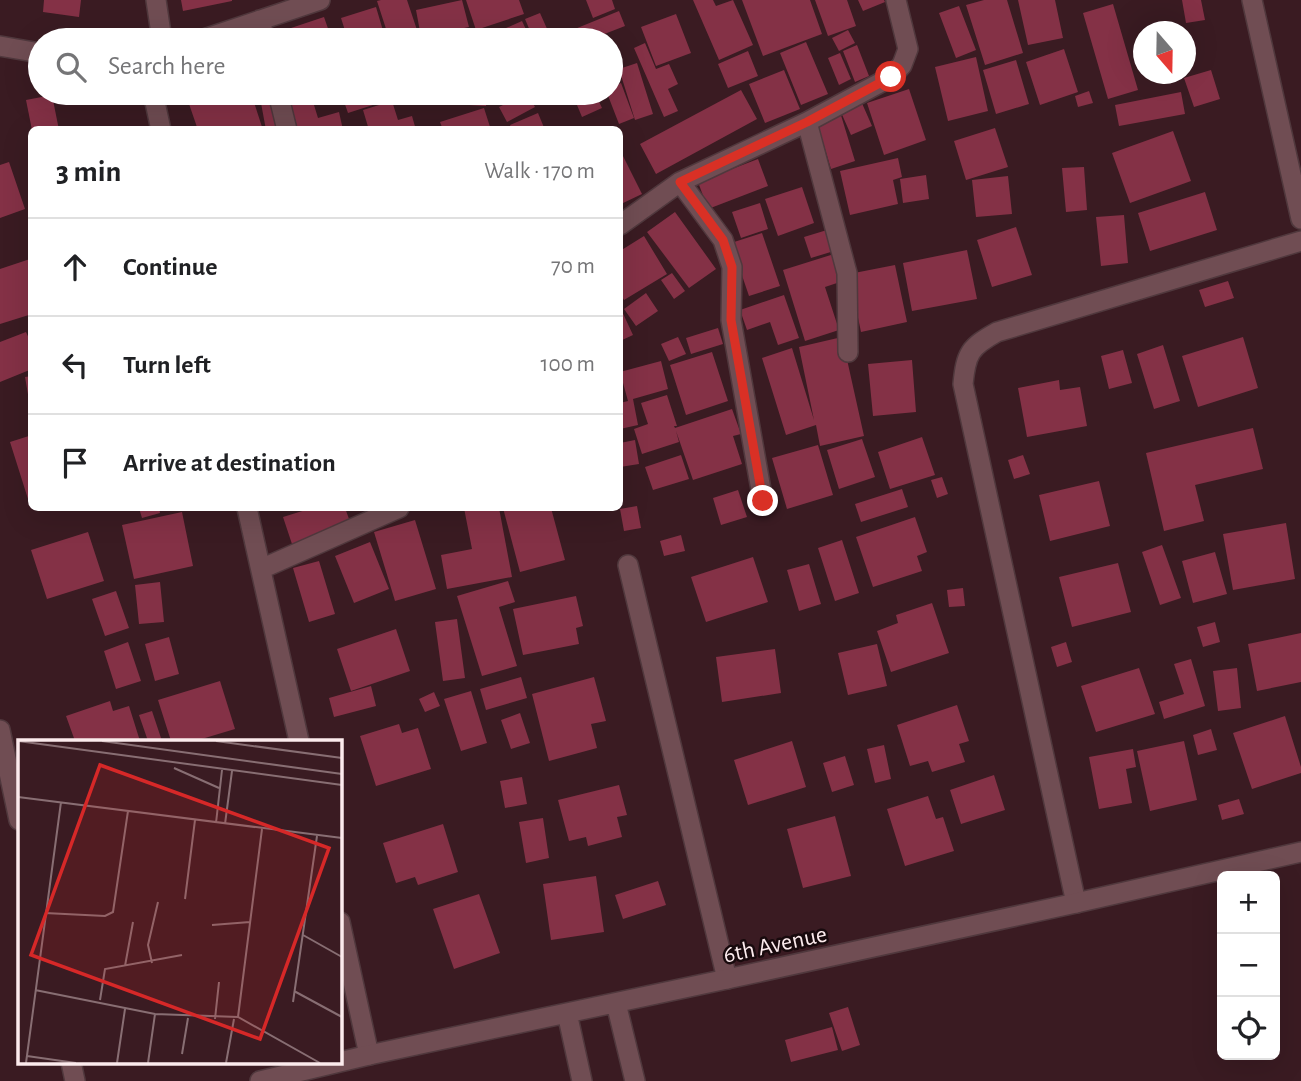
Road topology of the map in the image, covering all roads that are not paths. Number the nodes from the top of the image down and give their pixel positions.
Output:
1 (156, 0) edge
2 (320, 0) edge
3 (896, 0) edge
4 (1252, 0) edge
5 (260, 20) junction
6 (160, 28) edge
7 (236, 28) edge
8 (262, 28) edge
9 (0, 46) edge
10 (28, 50) edge
11 (156, 105) edge
12 (281, 105) edge
13 (807, 122) junction
14 (160, 126) edge
15 (286, 126) edge
16 (680, 182) junction
17 (1301, 219) edge
18 (623, 223) edge
19 (1301, 241) edge
20 (848, 352) dead end
21 (763, 501) dead end
22 (248, 511) edge
23 (392, 511) edge
24 (628, 565) dead end
25 (261, 569) junction
26 (0, 730) edge
27 (299, 740) edge
28 (18, 815) edge
29 (1301, 852) edge
30 (1076, 903) junction
31 (341, 927) edge
32 (727, 979) junction
33 (616, 1003) junction
34 (567, 1013) junction
35 (369, 1055) junction
36 (341, 1062) edge
37 (331, 1064) edge
38 (260, 1081) edge
39 (582, 1081) edge
40 (635, 1081) edge

1 - 6 street
2 - 5 street
3 - 13 street
4 - 17 street
5 - 7 street
5 - 8 street
9 - 10 street
11 - 14 street
12 - 15 street
13 - 16 street
13 - 20 street
16 - 18 street
16 - 21 street
19 - 30 street
22 - 25 street
23 - 25 street
24 - 32 street
25 - 27 street
26 - 28 street
29 - 30 street, 6th Avenue
30 - 32 street, 6th Avenue
31 - 35 street
32 - 33 street, 6th Avenue
33 - 34 street, 6th Avenue
33 - 40 street
34 - 35 street, 6th Avenue
34 - 39 street
35 - 36 street, 6th Avenue
37 - 38 street, 6th Avenue

